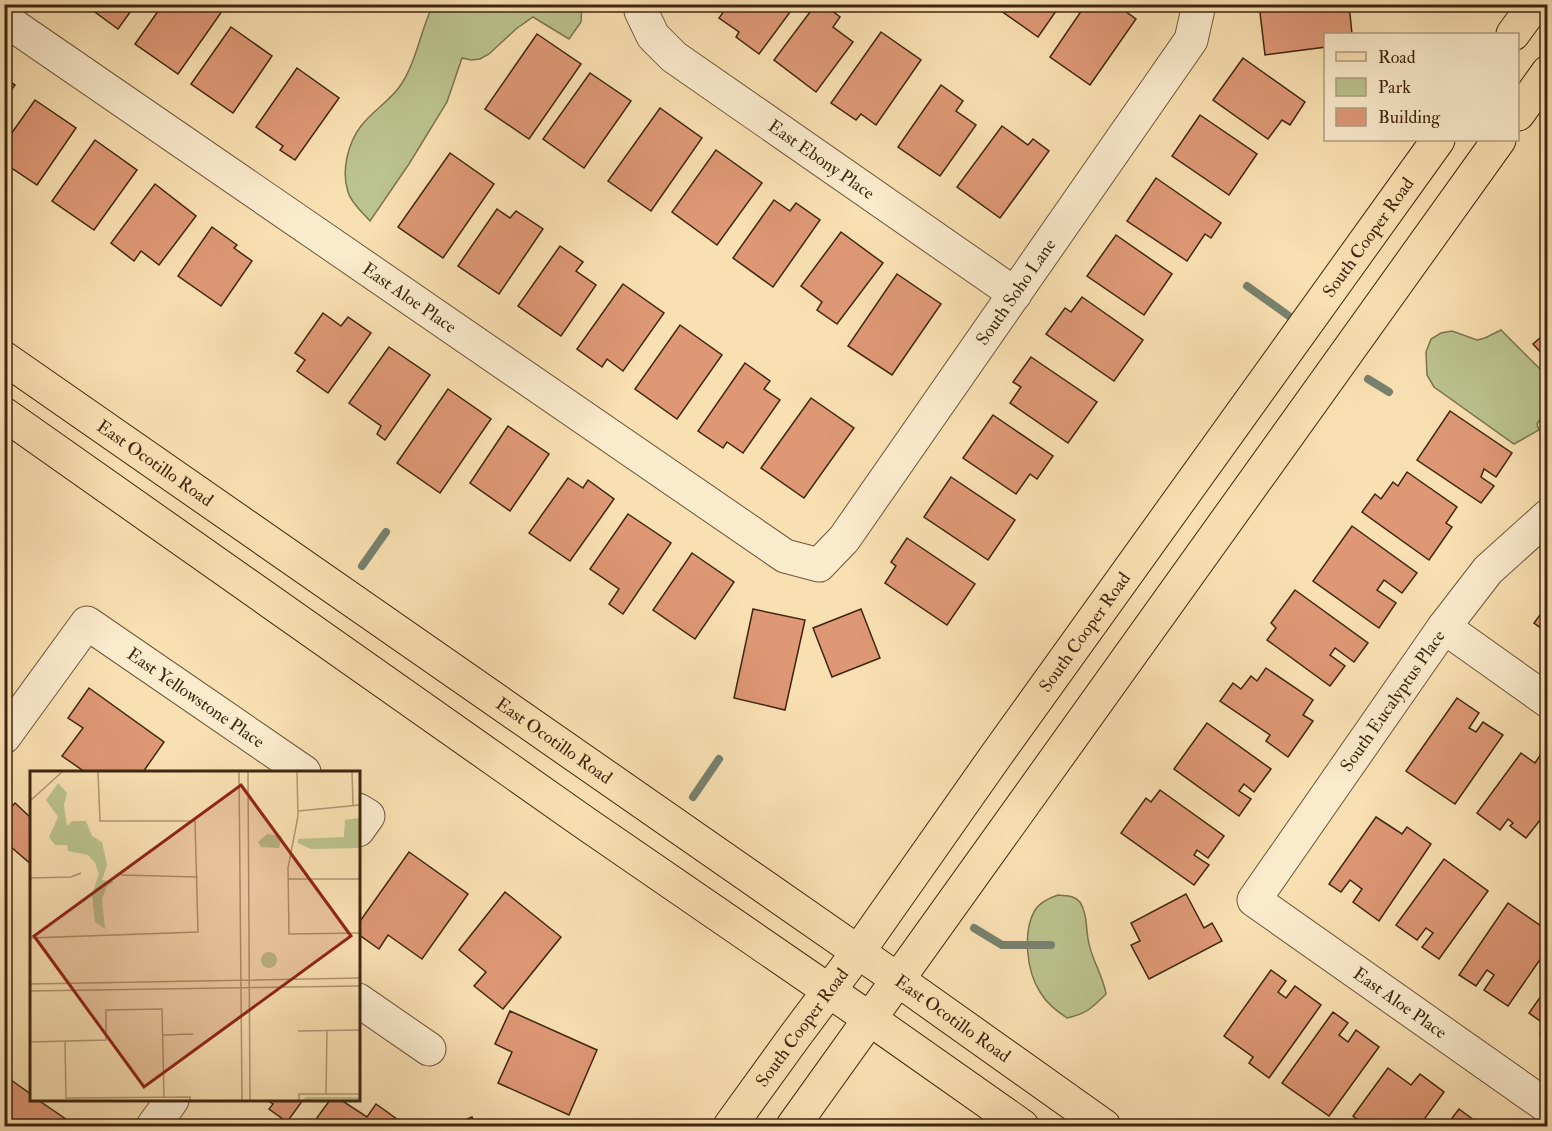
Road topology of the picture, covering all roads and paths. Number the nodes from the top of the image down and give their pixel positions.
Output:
1 (1535, 4) edge
2 (1196, 7) edge
3 (641, 12) dead end
4 (4, 19) edge
5 (1514, 33) edge
6 (1548, 72) edge
7 (1519, 113) edge
8 (1437, 141) edge
9 (1498, 141) edge
10 (1015, 294) junction
11 (4, 358) edge
12 (4, 414) edge
13 (1548, 516) edge
14 (819, 565) joint
15 (1444, 627) junction
16 (1548, 701) edge
17 (4, 737) edge
18 (303, 771) edge
19 (1254, 900) joint
20 (858, 952) junction
21 (897, 979) junction
22 (829, 990) junction
23 (360, 1001) edge
24 (870, 1019) junction
25 (429, 1049) dead end
26 (171, 1101) edge
27 (1548, 1107) edge
28 (153, 1126) edge
29 (730, 1126) edge
30 (793, 1126) edge
31 (1022, 1126) edge
32 (1104, 1126) edge

1 - 5 main road
2 - 10 street, South Soho Lane
3 - 10 street, East Ebony Place
4 - 14 street, East Aloe Place
6 - 7 main road
8 - 20 main road, South Cooper Road
9 - 21 main road
10 - 14 street, South Soho Lane
11 - 20 main road, East Ocotillo Road
12 - 22 main road
13 - 15 street, South Eucalyptus Place
15 - 16 street
15 - 19 street, South Eucalyptus Place
17 - 18 street, East Yellowstone Place
19 - 27 street, East Aloe Place
20 - 21 main road, East Ocotillo Road
20 - 22 main road, South Cooper Road
21 - 24 main road
21 - 32 main road, East Ocotillo Road
22 - 24 main road
22 - 29 main road, South Cooper Road
23 - 25 street
24 - 30 main road
24 - 31 main road
26 - 28 street

